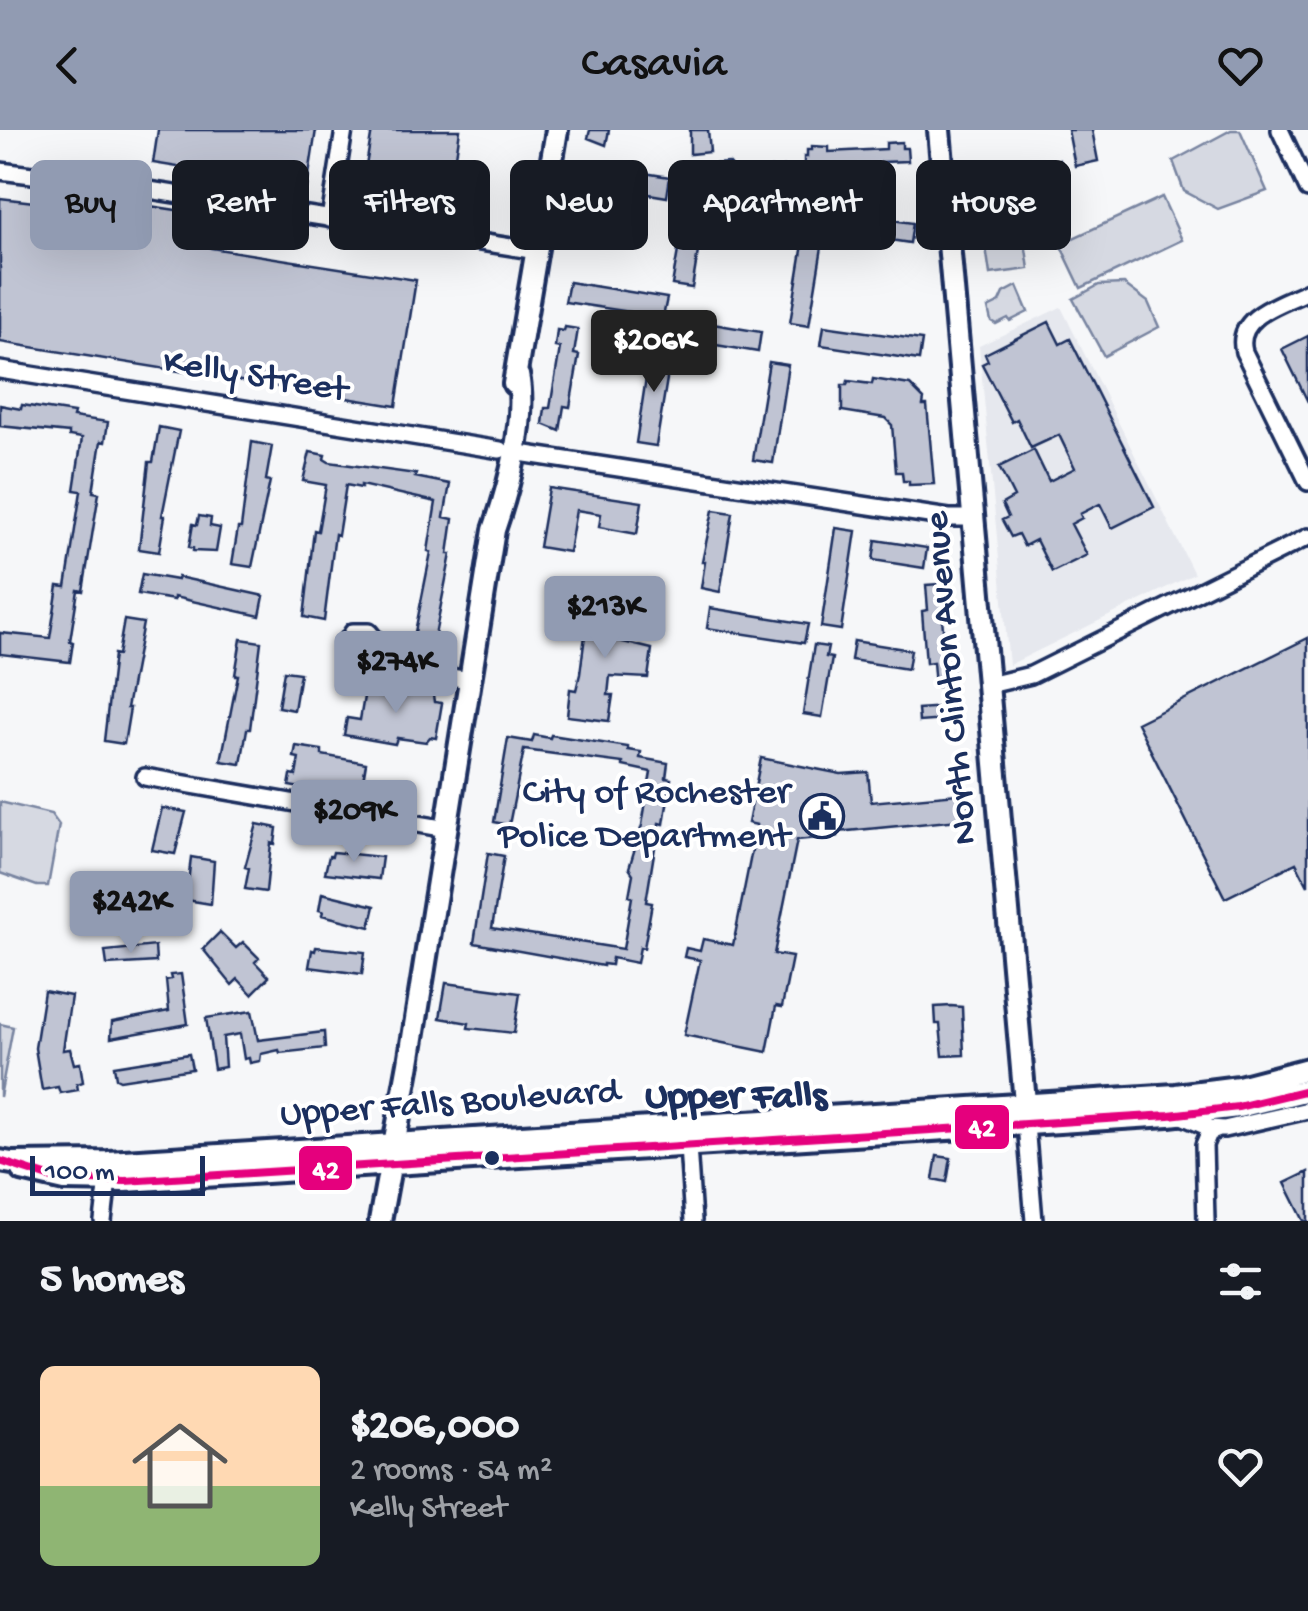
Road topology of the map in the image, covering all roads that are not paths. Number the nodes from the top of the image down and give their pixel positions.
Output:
1 (344, 130) edge
2 (557, 130) edge
3 (939, 130) edge
4 (1280, 130) edge
5 (339, 160) edge
6 (0, 171) edge
7 (1308, 190) edge
8 (329, 219) edge
9 (490, 244) edge
10 (537, 251) junction
11 (1308, 291) edge
12 (0, 370) edge
13 (506, 451) junction
14 (1308, 482) edge
15 (974, 518) junction
16 (1308, 537) edge
17 (398, 669) dead end
18 (470, 680) junction
19 (988, 686) junction
20 (145, 778) dead end
21 (447, 829) junction
22 (1308, 1069) edge
23 (1308, 1090) edge
24 (1308, 1110) edge
25 (1026, 1114) junction
26 (1168, 1115) junction
27 (1219, 1129) junction
28 (688, 1146) junction
29 (392, 1154) junction
30 (6, 1162) edge
31 (109, 1172) junction
32 (103, 1221) edge
33 (380, 1221) edge
34 (693, 1221) edge
35 (1034, 1221) edge
36 (1206, 1221) edge

1 - 5 street
2 - 10 main road
3 - 15 main road, North Clinton Avenue
4 - 7 street
6 - 8 street
9 - 10 street
10 - 13 main road
11 - 14 street
12 - 13 street, Kelly Street
13 - 15 street, Kelly Street
13 - 18 main road
15 - 19 main road, North Clinton Avenue
16 - 19 street
17 - 18 street
18 - 21 main road
19 - 25 main road, North Clinton Avenue
20 - 21 street
21 - 29 main road
22 - 25 main road, Upper Falls Boulevard
23 - 26 main road, Upper Falls Boulevard
24 - 27 street
25 - 26 main road, Upper Falls Boulevard
25 - 28 main road, Upper Falls Boulevard
25 - 29 main road, Upper Falls Boulevard
25 - 35 street, North Clinton Avenue
26 - 27 street
27 - 36 street
28 - 29 main road, Upper Falls Boulevard
28 - 34 street
29 - 31 main road, Upper Falls Boulevard
29 - 33 main road
30 - 31 main road, Upper Falls Boulevard
31 - 32 street

